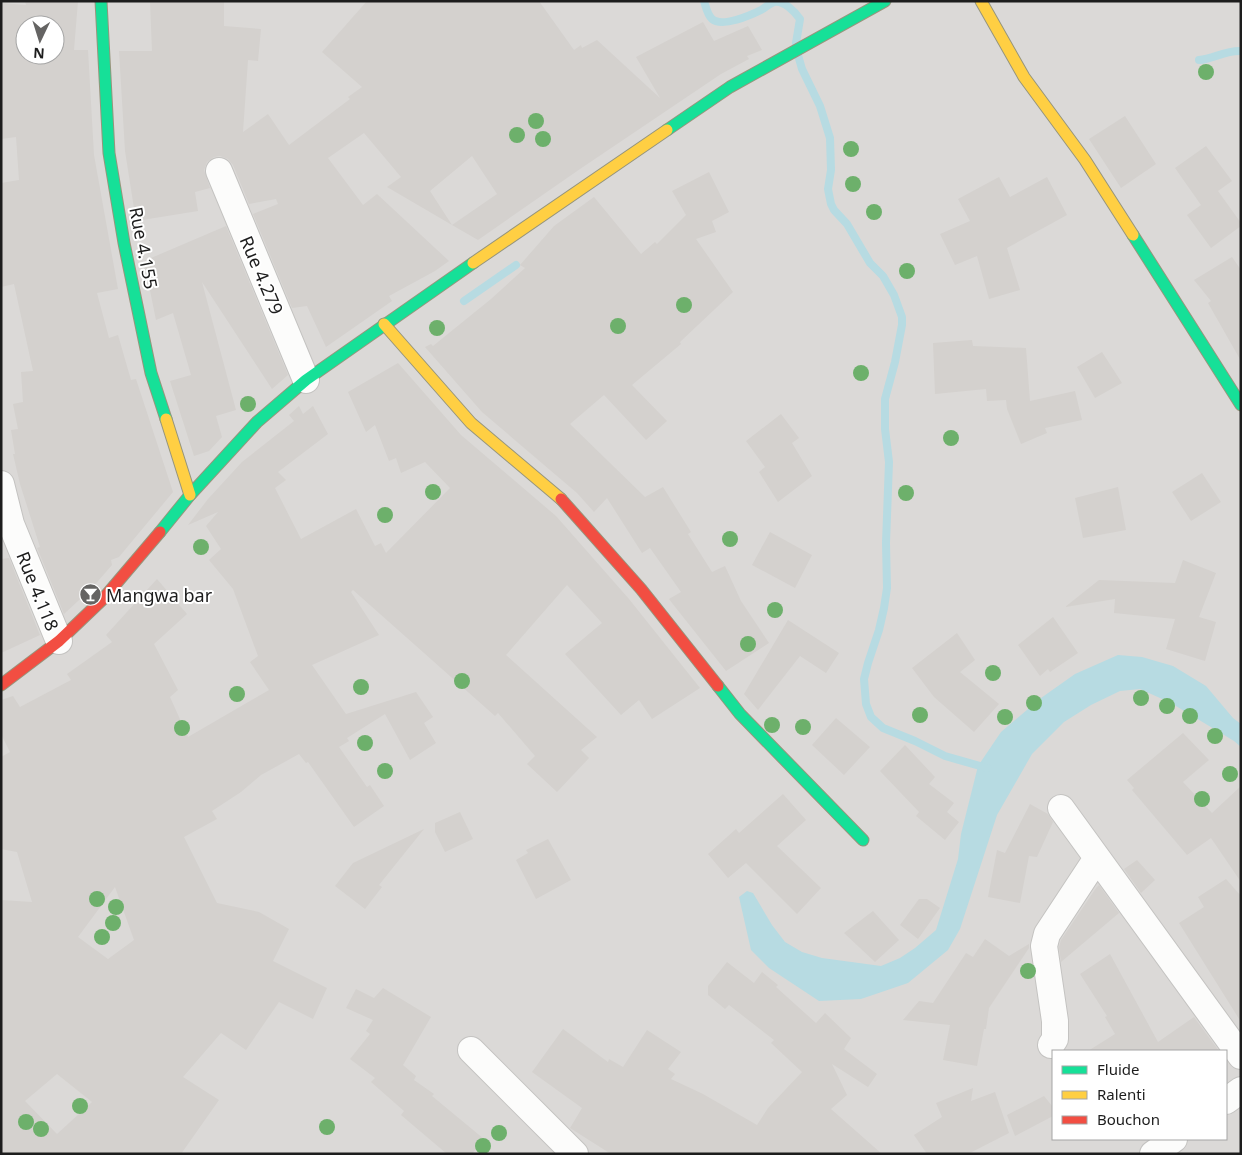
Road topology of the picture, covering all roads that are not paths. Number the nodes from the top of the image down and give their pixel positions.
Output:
1 (101, 1) edge
2 (885, 1) edge
3 (981, 1) edge
4 (219, 171) dead end
5 (384, 324) junction
6 (306, 380) junction
7 (1241, 405) edge
8 (1, 484) edge
9 (190, 495) junction
10 (59, 641) junction
11 (1, 685) edge
12 (1061, 808) dead end
13 (863, 840) dead end
14 (1097, 858) junction
15 (1051, 1045) dead end
16 (471, 1050) dead end
17 (1241, 1056) edge
18 (1241, 1090) edge
19 (1227, 1100) edge
20 (1173, 1140) edge
21 (575, 1154) edge
22 (1153, 1154) edge

1 - 9 street, Rue 4.155
2 - 5 street
3 - 7 street
4 - 6 street, Rue 4.279
5 - 6 street
5 - 13 street
6 - 9 street
8 - 10 street, Rue 4.118
9 - 10 street
10 - 11 street
12 - 14 street
14 - 15 street
14 - 17 street
16 - 21 street
18 - 19 street
20 - 22 street

